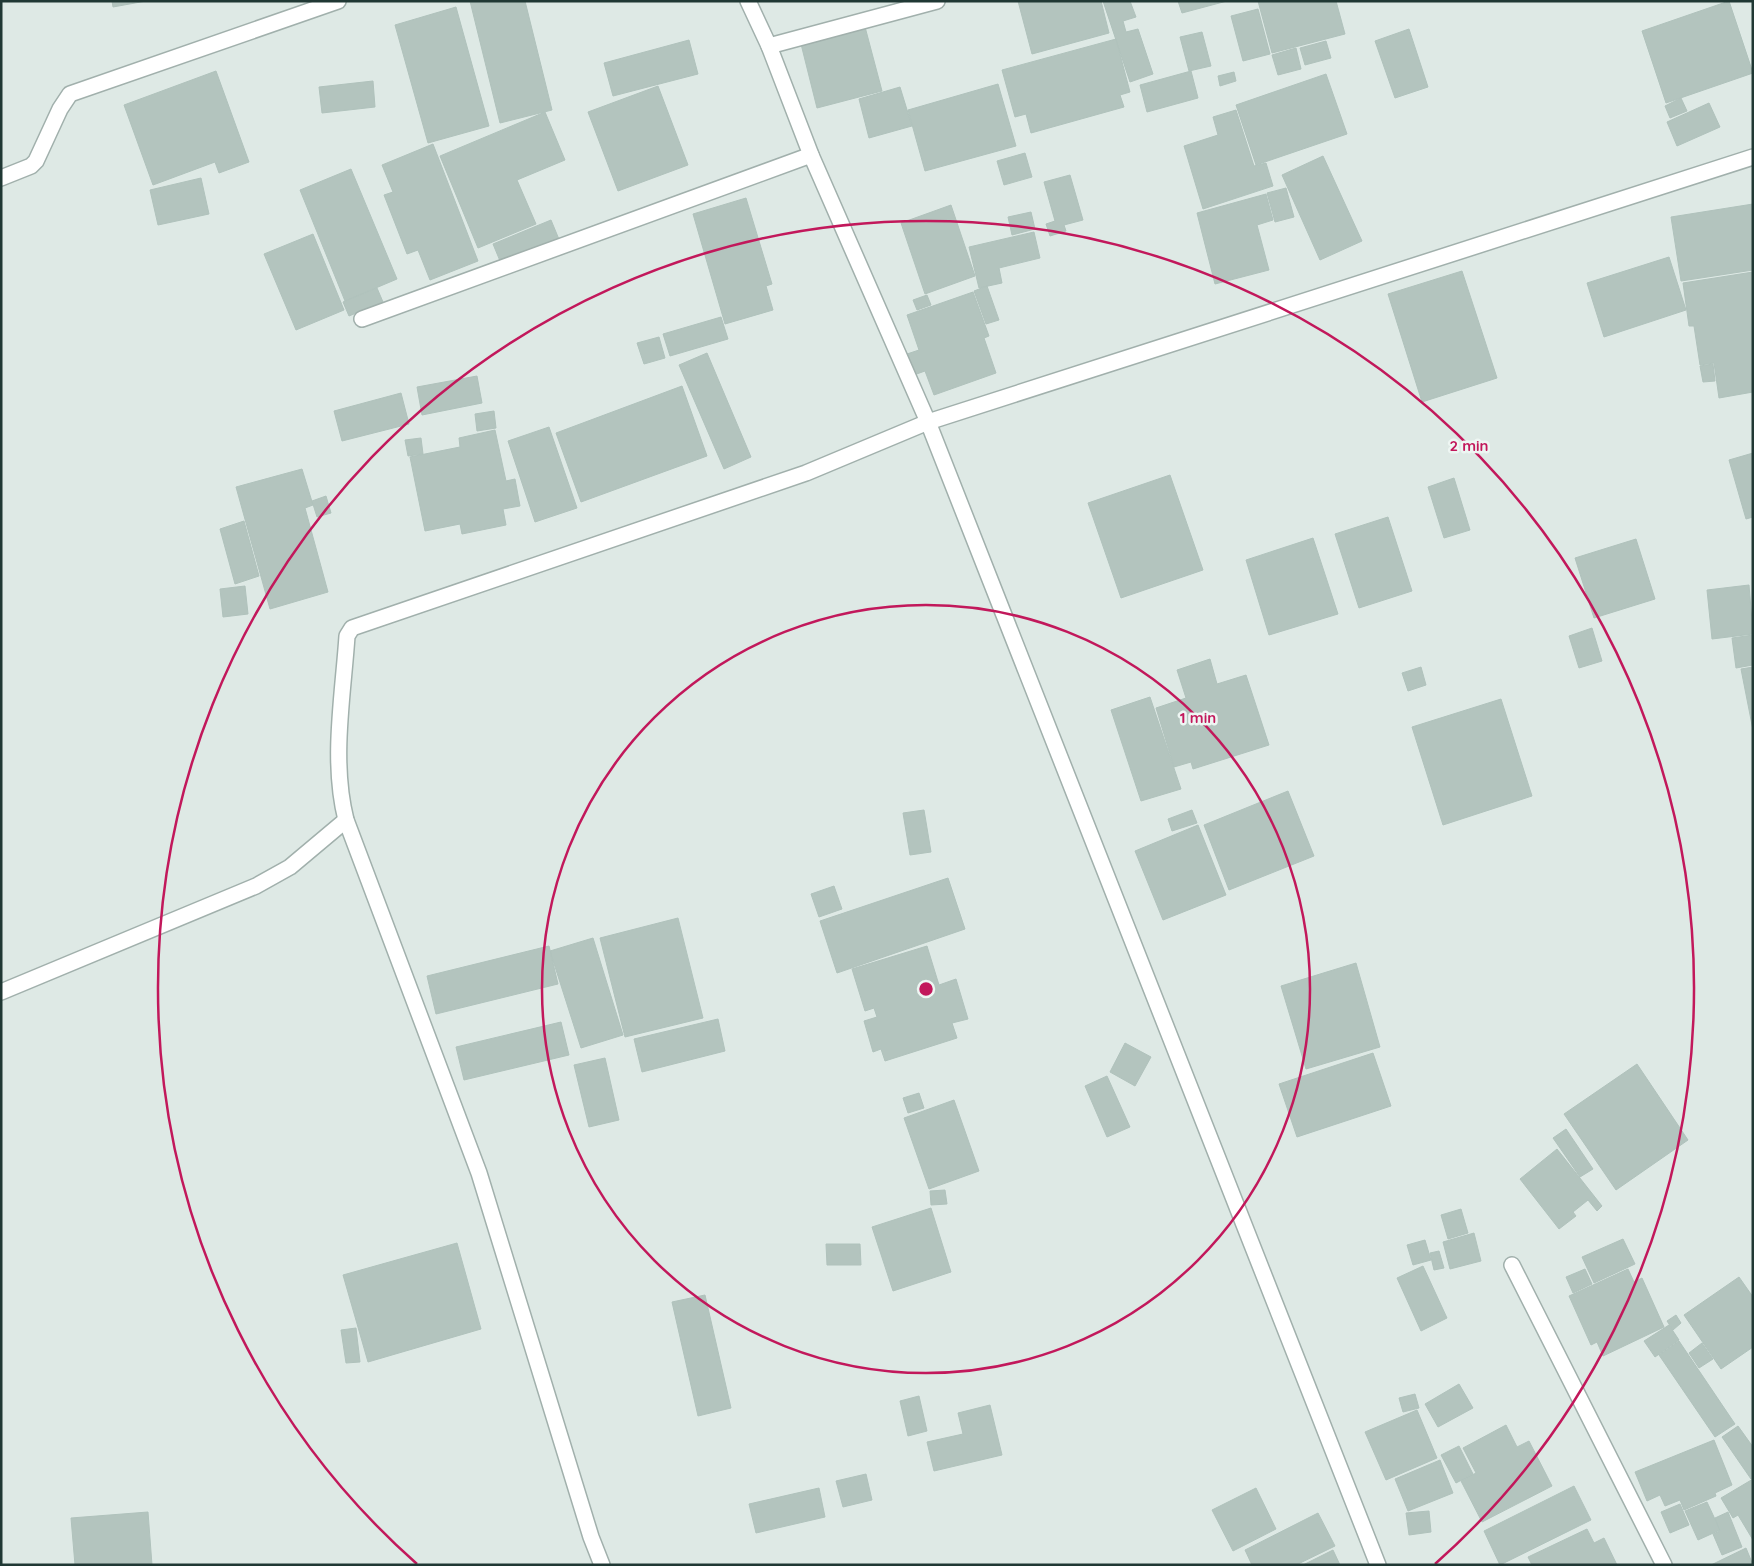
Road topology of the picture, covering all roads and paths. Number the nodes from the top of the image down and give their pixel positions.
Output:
1 (338, 1) edge
2 (748, 1) edge
3 (937, 1) edge
4 (769, 46) junction
5 (812, 155) junction
6 (1753, 157) edge
7 (1, 178) edge
8 (362, 319) dead end
9 (928, 422) junction
10 (346, 820) junction
11 (1, 992) edge
12 (1512, 1265) dead end
13 (602, 1565) edge
14 (1378, 1565) edge
15 (1664, 1565) edge

1 - 7 street
2 - 4 street
3 - 4 street
4 - 5 street
5 - 8 street
5 - 9 street
6 - 9 street
9 - 10 street
9 - 14 street
10 - 11 street
10 - 13 street
12 - 15 street

